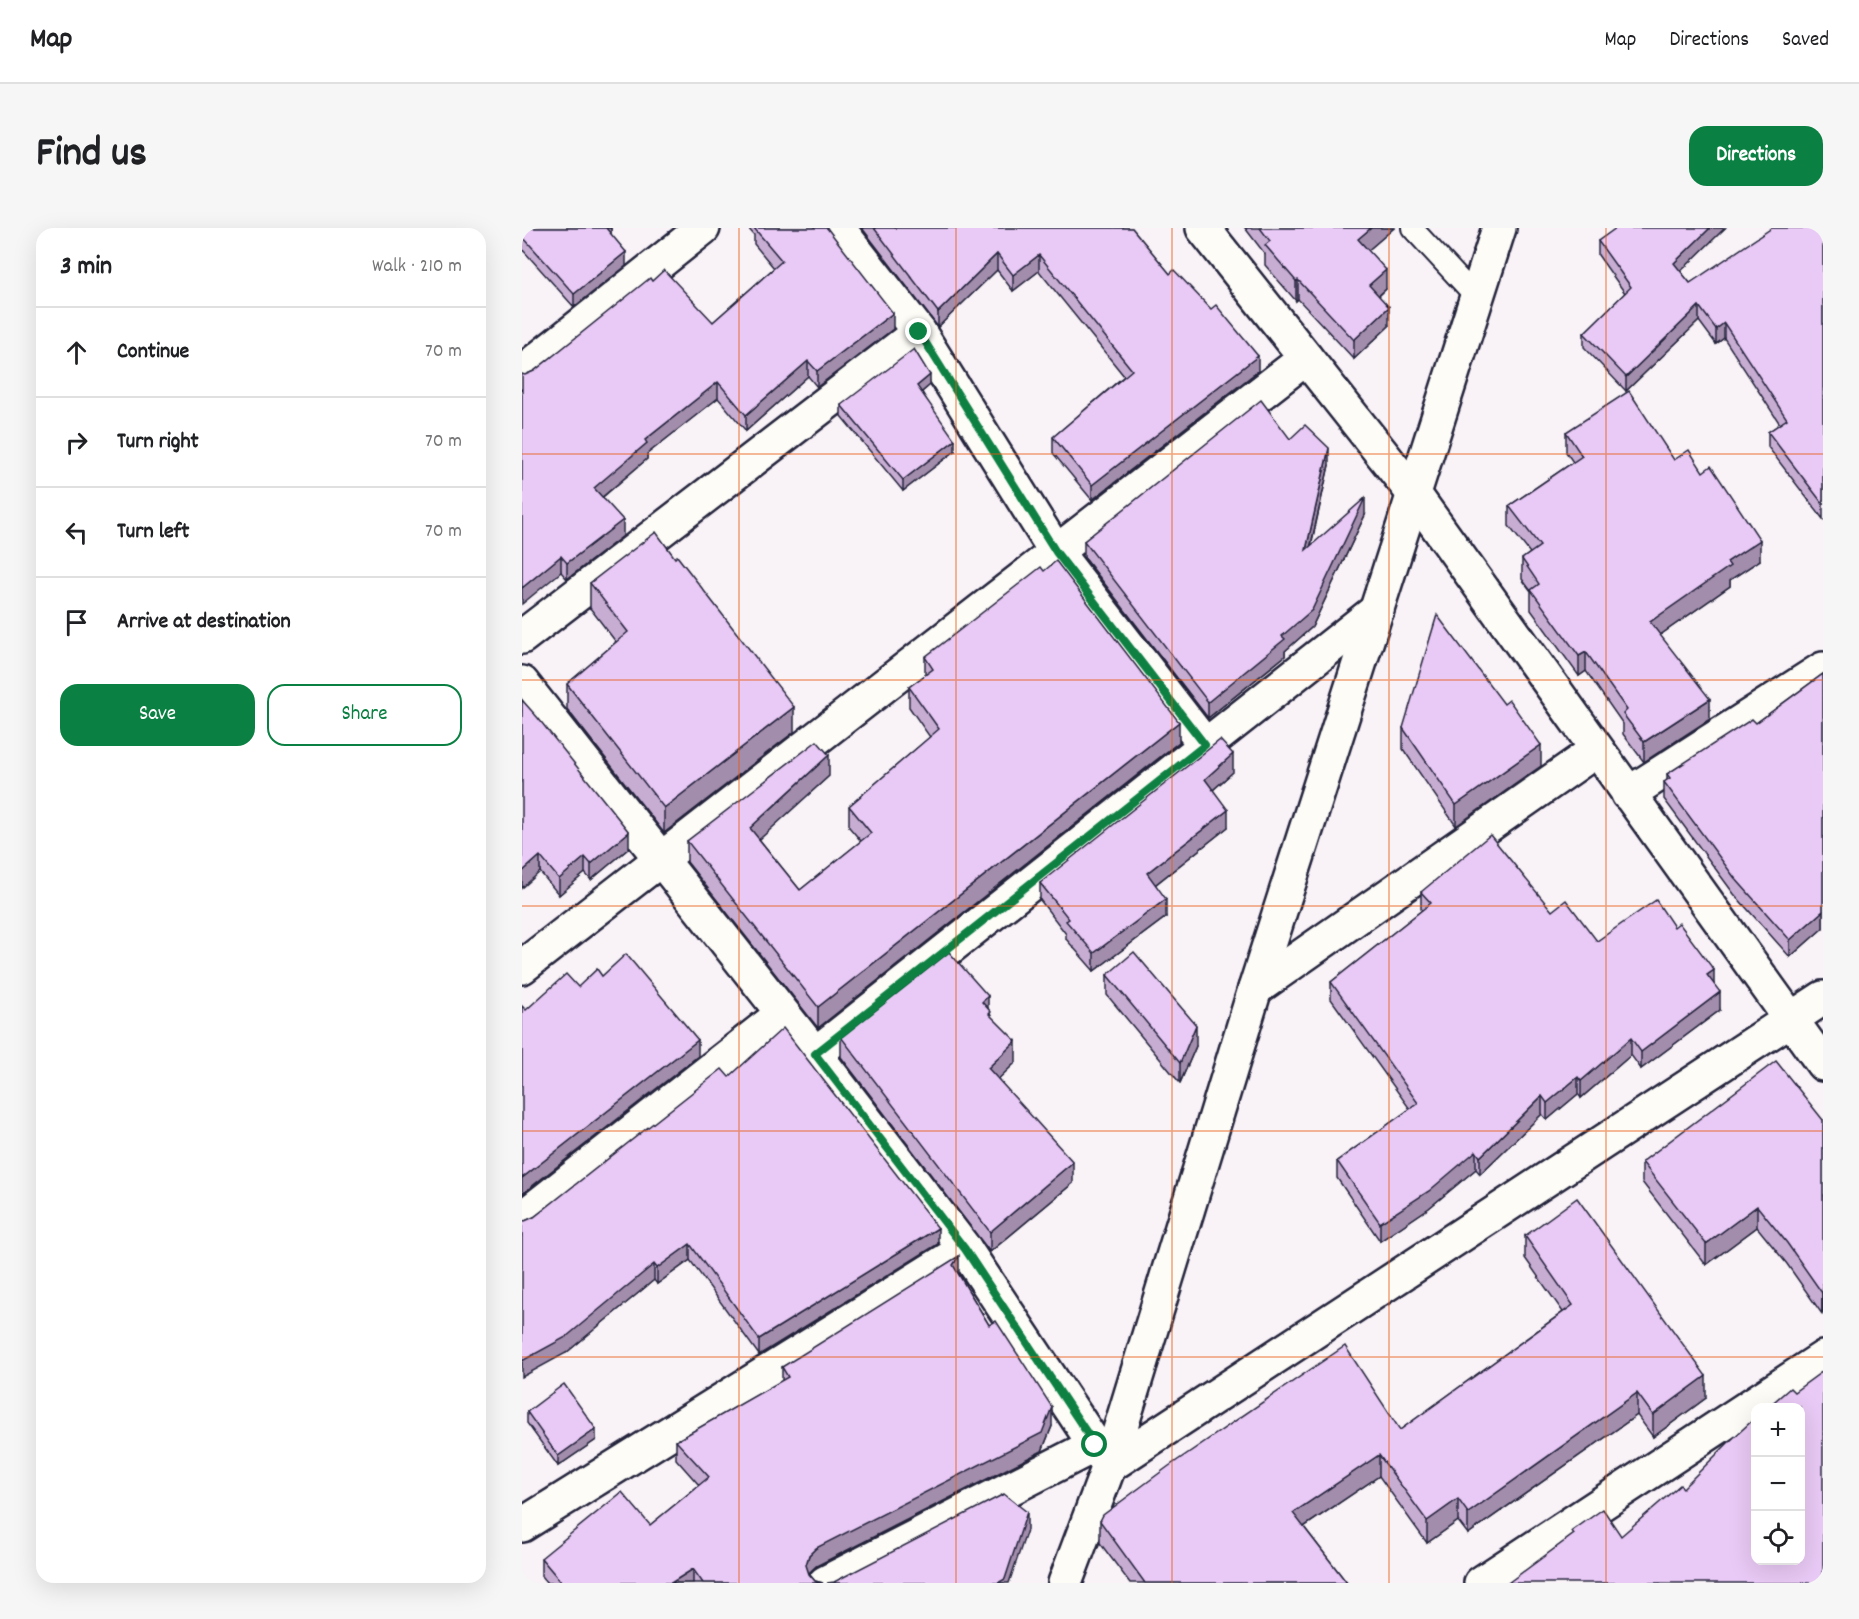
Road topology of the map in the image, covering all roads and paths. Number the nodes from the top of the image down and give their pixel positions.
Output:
1 (703, 228) edge
2 (838, 228) edge
3 (1203, 228) edge
4 (1412, 228) edge
5 (1499, 228) edge
6 (1477, 298) junction
7 (919, 332) junction
8 (1305, 358) junction
9 (522, 372) edge
10 (1414, 494) junction
11 (1056, 552) junction
12 (1377, 610) junction
13 (522, 637) edge
14 (1823, 669) edge
15 (522, 683) edge
16 (1205, 745) junction
17 (1595, 751) junction
18 (1628, 794) junction
19 (659, 859) junction
20 (522, 967) edge
21 (1255, 989) junction
22 (1823, 998) edge
23 (782, 1014) junction
24 (1791, 1019) junction
25 (815, 1054) junction
26 (1823, 1064) edge
27 (522, 1218) edge
28 (965, 1249) junction
29 (1823, 1358) edge
30 (1102, 1456) junction
31 (522, 1525) edge
32 (825, 1583) edge
33 (1065, 1583) edge
34 (1480, 1583) edge

1 - 9 street
2 - 7 street
3 - 8 street
4 - 6 lane
5 - 6 street
6 - 10 street
7 - 11 street
7 - 13 street
8 - 10 street
8 - 11 street
10 - 12 street
10 - 17 street
11 - 16 street
11 - 19 street
12 - 16 street
12 - 21 street
14 - 18 street
15 - 19 street
16 - 25 street
17 - 18 street
17 - 21 street
18 - 24 street
19 - 20 street
19 - 23 street
21 - 30 street
22 - 24 street
23 - 25 street
23 - 27 street
24 - 26 street
24 - 30 street
25 - 28 street
28 - 30 street
28 - 31 street
29 - 34 street
30 - 32 street
30 - 33 street

